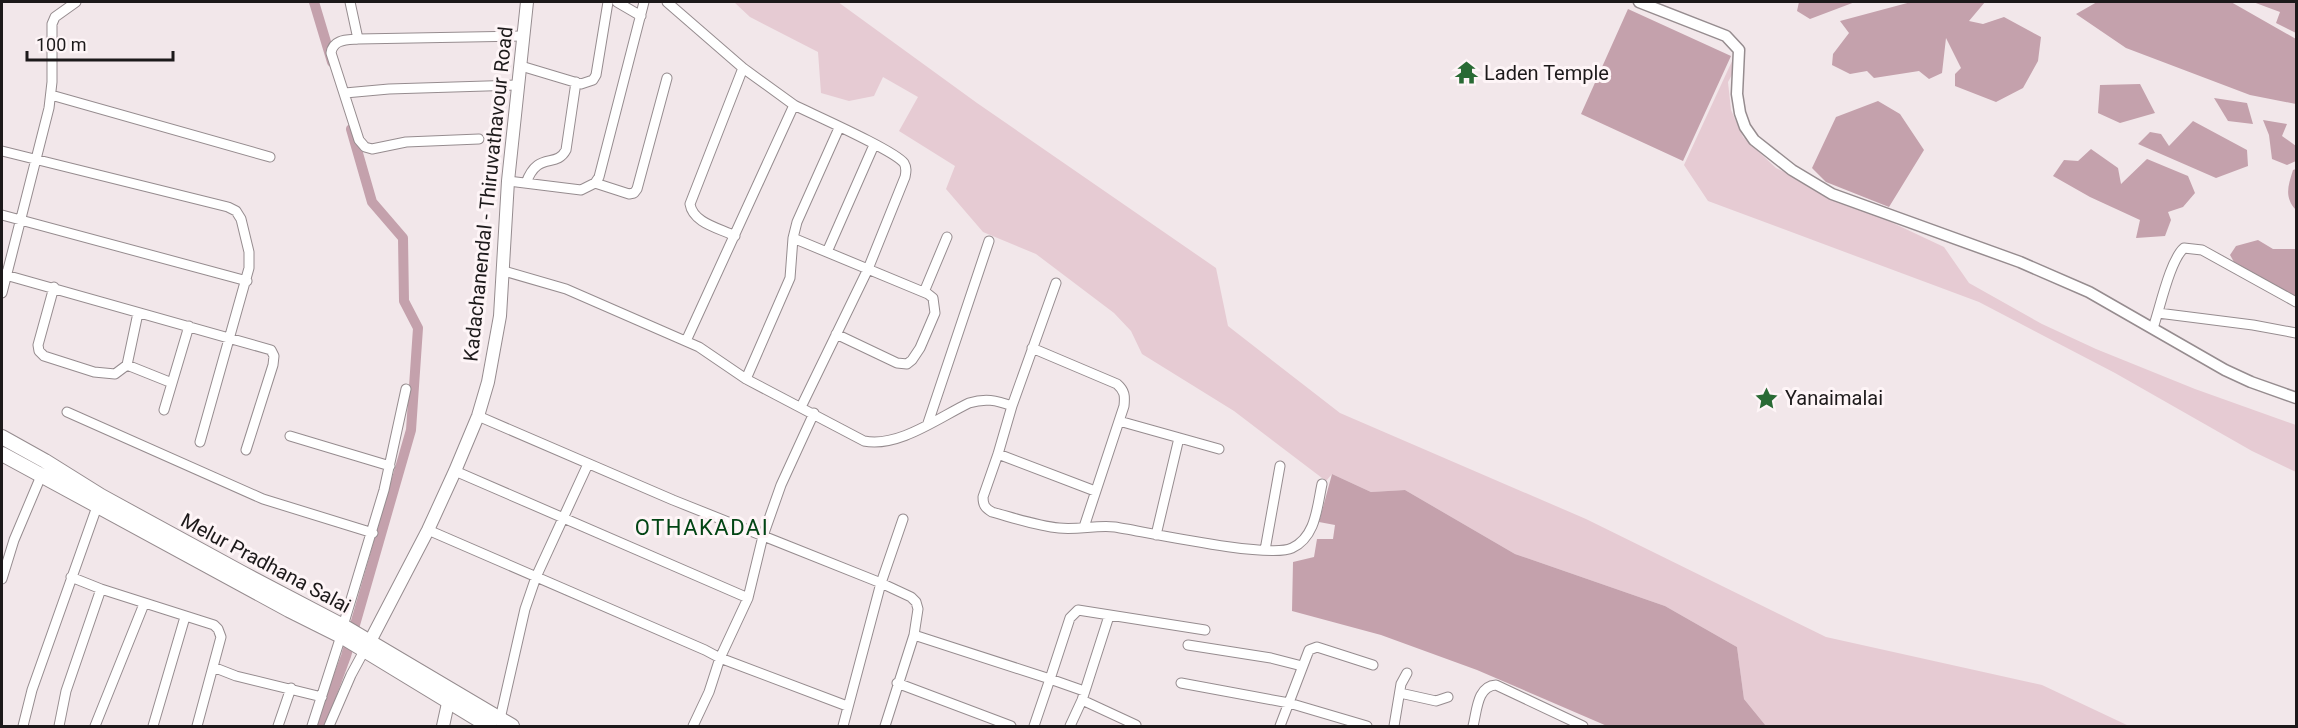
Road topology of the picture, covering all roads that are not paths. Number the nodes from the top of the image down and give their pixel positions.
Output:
1 (76, 2) edge
2 (350, 2) edge
3 (527, 2) edge
4 (609, 2) edge
5 (617, 2) edge
6 (644, 2) edge
7 (667, 2) edge
8 (1639, 2) edge
9 (640, 16) junction
10 (524, 36) junction
11 (358, 39) junction
12 (521, 66) junction
13 (743, 68) junction
14 (667, 78) dead end
15 (576, 82) junction
16 (519, 84) junction
17 (345, 93) junction
18 (51, 95) junction
19 (794, 105) junction
20 (839, 128) junction
21 (479, 139) dead end
22 (874, 145) junction
23 (2, 152) edge
24 (270, 158) dead end
25 (36, 159) junction
26 (508, 182) junction
27 (526, 183) junction
28 (595, 183) junction
29 (2, 215) edge
30 (21, 220) junction
31 (735, 236) junction
32 (947, 237) dead end
33 (793, 238) junction
34 (989, 242) dead end
35 (827, 252) junction
36 (868, 269) junction
37 (504, 271) junction
38 (4, 275) edge
39 (247, 281) junction
40 (1056, 283) dead end
41 (54, 287) junction
42 (924, 292) junction
43 (2, 293) edge
44 (2296, 302) edge
45 (2158, 312) junction
46 (138, 313) junction
47 (189, 326) junction
48 (2152, 328) junction
49 (2296, 333) edge
50 (836, 334) junction
51 (230, 338) junction
52 (686, 341) junction
53 (1032, 348) junction
54 (127, 366) junction
55 (746, 379) junction
56 (172, 383) junction
57 (406, 389) dead end
58 (2296, 398) edge
59 (1012, 406) junction
60 (801, 407) junction
61 (164, 410) dead end
62 (67, 412) dead end
63 (814, 413) junction
64 (478, 416) junction
65 (1119, 421) junction
66 (928, 423) junction
67 (290, 436) dead end
68 (2, 437) edge
69 (1179, 438) junction
70 (200, 442) dead end
71 (1219, 449) dead end
72 (246, 450) dead end
73 (2, 454) edge
74 (998, 454) junction
75 (588, 464) junction
76 (390, 466) junction
77 (1280, 466) dead end
78 (455, 471) junction
79 (41, 476) junction
80 (1322, 484) dead end
81 (1095, 491) junction
82 (99, 501) junction
83 (562, 519) junction
84 (903, 519) dead end
85 (1084, 527) junction
86 (428, 530) junction
87 (373, 533) junction
88 (1156, 535) junction
89 (763, 536) junction
90 (1265, 550) junction
91 (71, 577) junction
92 (536, 577) junction
93 (2, 579) edge
94 (881, 583) junction
95 (101, 589) junction
96 (748, 598) junction
97 (144, 604) junction
98 (1109, 616) junction
99 (185, 617) junction
100 (1205, 630) dead end
101 (915, 635) junction
102 (353, 638) junction
103 (1188, 645) dead end
104 (720, 658) junction
105 (1373, 665) dead end
106 (1302, 666) junction
107 (213, 667) junction
108 (1407, 673) dead end
109 (1050, 679) junction
110 (897, 682) junction
111 (1181, 683) dead end
112 (291, 688) junction
113 (1400, 693) junction
114 (450, 695) junction
115 (1083, 695) junction
116 (322, 696) junction
117 (1448, 697) dead end
118 (1289, 703) junction
119 (847, 706) junction
120 (500, 724) edge
121 (23, 726) edge
122 (59, 726) edge
123 (95, 726) edge
124 (153, 726) edge
125 (197, 726) edge
126 (278, 726) edge
127 (312, 726) edge
128 (329, 726) edge
129 (443, 726) edge
130 (693, 726) edge
131 (843, 726) edge
132 (885, 726) edge
133 (1011, 726) edge
134 (1034, 726) edge
135 (1070, 726) edge
136 (1137, 726) edge
137 (1280, 726) edge
138 (1367, 726) edge
139 (1394, 726) edge
140 (1473, 726) edge
141 (1583, 726) edge

1 - 18 street
2 - 11 street
3 - 10 main road, Kadachanendal - Thiruvathavour Road
4 - 15 street
5 - 9 street
6 - 9 street
7 - 13 street
8 - 48 street
9 - 28 street
10 - 11 street
10 - 12 main road, Kadachanendal - Thiruvathavour Road
11 - 17 street
12 - 15 street
12 - 16 main road, Kadachanendal - Thiruvathavour Road
13 - 19 street
13 - 31 street
14 - 28 street
15 - 27 street
16 - 17 street
16 - 26 main road, Kadachanendal - Thiruvathavour Road
17 - 21 street
18 - 24 street
18 - 25 street
19 - 20 street
19 - 31 street
20 - 22 street
20 - 33 street
22 - 35 street
22 - 36 street
23 - 25 street
25 - 30 street
25 - 39 street
26 - 27 street
26 - 37 main road, Kadachanendal - Thiruvathavour Road
27 - 28 street
29 - 30 street
30 - 38 street
30 - 39 street
31 - 52 street
32 - 42 street
33 - 35 street
33 - 55 street
34 - 66 street
35 - 36 street
36 - 42 street
36 - 50 street
37 - 52 street
37 - 64 main road, Kadachanendal - Thiruvathavour Road
38 - 41 street
38 - 43 street
39 - 51 street
40 - 53 street
41 - 46 street
41 - 54 street
42 - 50 street
44 - 45 street
45 - 48 street
45 - 49 street
46 - 47 street
46 - 54 street
47 - 51 street
47 - 56 street
48 - 58 street
50 - 60 street
51 - 70 street
51 - 72 street
52 - 55 street
53 - 59 street
53 - 65 street
54 - 56 street
55 - 60 street
56 - 61 street
57 - 76 street
59 - 66 street
59 - 74 street
60 - 63 street
62 - 87 street
63 - 66 street
63 - 89 street
64 - 75 street
64 - 78 main road, Kadachanendal - Thiruvathavour Road
65 - 69 street
65 - 81 street
67 - 76 street
68 - 82 main road, Melur Pradhana Salai
69 - 71 street
69 - 88 street
73 - 79 main road, Melur Pradhana Salai
74 - 81 street
74 - 85 street
75 - 83 street
75 - 89 street
76 - 87 street
77 - 90 street
78 - 83 street
78 - 86 main road, Kadachanendal - Thiruvathavour Road
79 - 82 main road, Melur Pradhana Salai
79 - 93 street
80 - 90 street
81 - 85 street
82 - 91 street
82 - 102 main road, Melur Pradhana Salai
83 - 92 street
83 - 96 street
84 - 94 street
85 - 88 street
86 - 92 street
86 - 102 main road, Kadachanendal - Thiruvathavour Road
87 - 102 street
88 - 90 street
89 - 94 street
89 - 96 street
91 - 95 street
91 - 121 street
92 - 104 street
92 - 120 street
94 - 101 street
94 - 119 street
95 - 97 street
95 - 122 street
96 - 104 street
97 - 99 street
97 - 123 street
98 - 100 street
98 - 109 street
98 - 115 street
99 - 107 street
99 - 124 street
101 - 109 street
101 - 110 street
102 - 114 main road, Melur Pradhana Salai
102 - 116 street
102 - 128 street
103 - 106 street
104 - 119 street
104 - 130 street
105 - 106 street
106 - 118 street
107 - 112 street
107 - 125 street
108 - 113 street
109 - 115 street
109 - 134 street
110 - 132 street
110 - 133 street
111 - 118 street
112 - 116 street
112 - 126 street
113 - 117 street
113 - 139 street
114 - 120 main road, Melur Pradhana Salai
114 - 129 main road
115 - 135 street
115 - 136 street
116 - 127 street
118 - 137 street
118 - 138 street
119 - 131 street
140 - 141 street

